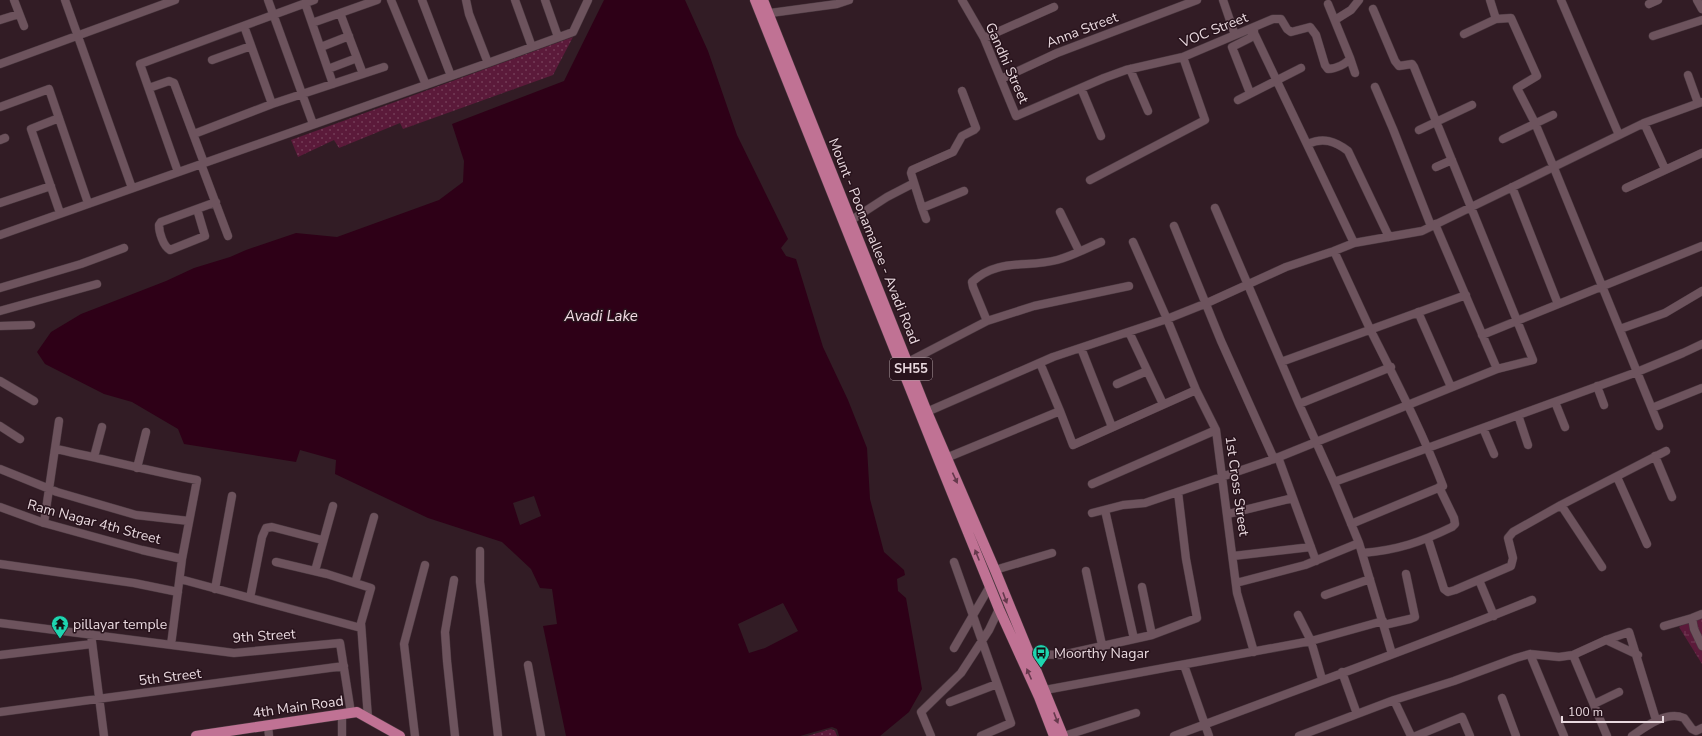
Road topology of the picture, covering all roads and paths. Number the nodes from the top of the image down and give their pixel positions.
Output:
1 (14, 0) edge
2 (65, 0) edge
3 (175, 0) edge
4 (268, 0) edge
5 (314, 0) edge
6 (377, 0) edge
7 (391, 0) edge
8 (422, 0) edge
9 (466, 0) edge
10 (515, 0) edge
11 (545, 0) edge
12 (588, 0) edge
13 (755, 0) edge
14 (763, 0) edge
15 (849, 0) edge
16 (962, 0) edge
17 (1197, 0) edge
18 (1223, 0) edge
19 (1359, 0) edge
20 (1490, 0) edge
21 (1561, 0) edge
22 (1658, 0) edge
23 (1697, 0) edge
24 (305, 3) junction
25 (1328, 4) dead end
26 (1649, 4) dead end
27 (1054, 7) dead end
28 (1373, 9) dead end
29 (1702, 9) edge
30 (340, 13) junction
31 (765, 13) junction
32 (19, 14) junction
33 (274, 15) junction
34 (1496, 19) junction
35 (0, 20) edge
36 (1336, 20) junction
37 (1702, 20) edge
38 (312, 23) junction
39 (24, 26) dead end
40 (244, 26) junction
41 (1254, 30) junction
42 (1464, 34) dead end
43 (78, 35) junction
44 (1235, 35) junction
45 (349, 36) junction
46 (1653, 36) dead end
47 (558, 37) junction
48 (984, 38) junction
49 (251, 46) junction
50 (321, 47) junction
51 (532, 47) junction
52 (1183, 57) junction
53 (357, 58) junction
54 (1350, 58) junction
55 (212, 60) dead end
56 (488, 63) junction
57 (0, 64) edge
58 (384, 67) dead end
59 (1301, 68) dead end
60 (328, 69) junction
61 (1130, 69) junction
62 (1355, 73) dead end
63 (363, 74) junction
64 (1688, 75) dead end
65 (451, 76) junction
66 (1001, 79) junction
67 (1277, 79) junction
68 (333, 84) junction
69 (426, 85) junction
70 (1375, 87) dead end
71 (149, 88) junction
72 (1081, 88) junction
73 (962, 91) dead end
74 (1250, 93) junction
75 (303, 94) junction
76 (1238, 100) dead end
77 (1700, 102) edge
78 (272, 104) junction
79 (1472, 105) dead end
80 (0, 106) edge
81 (1148, 111) dead end
82 (1553, 115) dead end
83 (1016, 116) joint
84 (59, 118) junction
85 (1437, 121) junction
86 (1534, 123) junction
87 (1644, 123) junction
88 (313, 124) junction
89 (1419, 130) dead end
90 (194, 134) junction
91 (1619, 135) junction
92 (1102, 136) dead end
93 (1503, 139) dead end
94 (1308, 144) junction
95 (1702, 153) edge
96 (1452, 160) junction
97 (203, 163) junction
98 (1436, 168) dead end
99 (1554, 168) junction
100 (1665, 169) junction
101 (178, 172) junction
102 (1090, 180) dead end
103 (914, 183) junction
104 (51, 186) junction
105 (1512, 187) junction
106 (132, 188) junction
107 (1626, 188) dead end
108 (964, 191) dead end
109 (216, 202) junction
110 (88, 203) junction
111 (0, 204) edge
112 (922, 208) junction
113 (1215, 208) dead end
114 (1471, 208) junction
115 (196, 209) junction
116 (1060, 212) dead end
117 (60, 213) junction
118 (926, 219) dead end
119 (850, 221) junction
120 (1433, 225) junction
121 (1174, 226) dead end
122 (0, 235) edge
123 (228, 236) dead end
124 (1389, 237) junction
125 (1101, 242) dead end
126 (1133, 242) dead end
127 (1354, 243) junction
128 (1702, 246) edge
129 (124, 248) dead end
130 (1079, 251) junction
131 (1334, 251) junction
132 (97, 284) dead end
133 (1248, 285) junction
134 (1603, 285) junction
135 (1129, 286) dead end
136 (0, 288) edge
137 (1702, 291) edge
138 (1466, 295) junction
139 (1207, 303) junction
140 (1558, 304) junction
141 (0, 310) edge
142 (1418, 312) junction
143 (1167, 319) junction
144 (987, 321) junction
145 (1517, 321) junction
146 (31, 325) dead end
147 (0, 326) edge
148 (1371, 329) junction
149 (1620, 329) junction
150 (1129, 332) junction
151 (1482, 335) junction
152 (1702, 344) edge
153 (1081, 348) junction
154 (908, 362) junction
155 (1281, 362) junction
156 (1040, 364) junction
157 (1390, 367) junction
158 (1497, 369) junction
159 (1147, 371) junction
160 (1637, 372) junction
161 (0, 381) edge
162 (1117, 384) dead end
163 (1597, 386) junction
164 (1451, 387) junction
165 (1702, 388) edge
166 (1196, 390) junction
167 (34, 401) dead end
168 (1555, 402) junction
169 (1163, 404) junction
170 (1299, 404) junction
171 (1409, 404) junction
172 (1604, 405) dead end
173 (1652, 408) junction
174 (1060, 411) junction
175 (924, 413) junction
176 (1518, 415) junction
177 (59, 421) dead end
178 (0, 426) edge
179 (1659, 426) dead end
180 (102, 427) dead end
181 (1112, 427) junction
182 (1565, 427) dead end
183 (1483, 428) junction
184 (1216, 430) junction
185 (146, 432) dead end
186 (20, 439) dead end
187 (1316, 441) junction
188 (1528, 445) dead end
189 (1429, 448) junction
190 (56, 449) junction
191 (1666, 451) dead end
192 (1494, 454) dead end
193 (1655, 456) junction
194 (94, 457) junction
195 (946, 458) junction
196 (1276, 458) junction
197 (137, 468) junction
198 (0, 469) edge
199 (1223, 476) junction
200 (1616, 477) junction
201 (1334, 482) junction
202 (1092, 484) dead end
203 (1439, 487) junction
204 (50, 489) junction
205 (1178, 492) junction
206 (232, 496) dead end
207 (1672, 497) dead end
208 (1293, 498) junction
209 (1561, 504) junction
210 (333, 506) dead end
211 (0, 507) edge
212 (1105, 510) junction
213 (1092, 513) dead end
214 (1228, 514) junction
215 (374, 517) dead end
216 (190, 521) junction
217 (44, 523) junction
218 (1351, 524) junction
219 (1428, 539) junction
220 (322, 540) junction
221 (1359, 543) junction
222 (1647, 544) dead end
223 (1311, 547) junction
224 (480, 551) dead end
225 (1052, 553) dead end
226 (1363, 553) junction
227 (1233, 556) junction
228 (182, 559) junction
229 (1316, 561) junction
230 (276, 562) dead end
231 (954, 562) dead end
232 (0, 564) edge
233 (425, 565) dead end
234 (1602, 566) dead end
235 (995, 570) junction
236 (315, 571) junction
237 (1086, 571) dead end
238 (1406, 574) dead end
239 (180, 579) junction
240 (1370, 579) junction
241 (454, 580) dead end
242 (1479, 580) junction
243 (1236, 582) junction
244 (355, 583) junction
245 (990, 586) junction
246 (1142, 587) dead end
247 (215, 589) junction
248 (178, 592) junction
249 (1325, 595) dead end
250 (250, 598) junction
251 (1532, 600) dead end
252 (999, 610) junction
253 (1702, 614) edge
254 (972, 615) junction
255 (1298, 615) dead end
256 (1494, 616) junction
257 (1692, 618) junction
258 (0, 623) edge
259 (1383, 623) junction
260 (1664, 626) dead end
261 (361, 628) junction
262 (91, 634) junction
263 (1152, 635) junction
264 (1134, 639) junction
265 (1606, 640) junction
266 (982, 641) junction
267 (1311, 641) junction
268 (92, 644) junction
269 (171, 644) junction
270 (1102, 645) junction
271 (1702, 646) edge
272 (954, 648) dead end
273 (1254, 652) junction
274 (1030, 654) junction
275 (1392, 654) junction
276 (1530, 654) junction
277 (0, 655) edge
278 (1573, 655) junction
279 (1638, 655) junction
280 (528, 665) dead end
281 (1184, 665) junction
282 (344, 666) junction
283 (1342, 672) junction
284 (1322, 680) junction
285 (997, 684) junction
286 (1045, 690) junction
287 (1619, 692) dead end
288 (1502, 698) dead end
289 (99, 699) junction
290 (1394, 700) junction
291 (950, 702) dead end
292 (1594, 704) junction
293 (0, 712) edge
294 (1136, 713) dead end
295 (347, 714) junction
296 (1357, 714) junction
297 (368, 718) junction
298 (1656, 720) junction
299 (1205, 724) junction
300 (268, 726) junction
301 (1702, 728) edge
302 (389, 733) edge
303 (104, 736) edge
304 (196, 736) edge
305 (269, 736) edge
306 (342, 736) edge
307 (400, 736) edge
308 (415, 736) edge
309 (455, 736) edge
310 (498, 736) edge
311 (541, 736) edge
312 (930, 736) edge
313 (981, 736) edge
314 (1054, 736) edge
315 (1063, 736) edge
316 (1174, 736) edge
317 (1209, 736) edge
318 (1299, 736) edge
319 (1411, 736) edge
320 (1416, 736) edge
321 (1470, 736) edge
322 (1516, 736) edge
323 (1564, 736) edge
324 (1608, 736) edge
325 (1632, 736) edge

1 - 32 street
2 - 43 street
3 - 43 street
4 - 33 street
5 - 24 street
6 - 30 street
7 - 69 street
8 - 65 street
9 - 56 street
10 - 51 street
11 - 47 street
12 - 47 street
13 - 31 main road, Mount - Poonamallee - Avadi Road / SH55
14 - 31 main road, Mount - Poonamallee - Avadi Road / SH55
15 - 31 street
16 - 48 street, Gandhi Street
17 - 66 street, Anna Street
18 - 44 street
19 - 36 street
20 - 34 street
21 - 91 street
22 - 26 street
23 - 29 street
24 - 33 street
24 - 38 street
25 - 36 street
27 - 48 street
28 - 85 street
30 - 38 street
30 - 45 street
31 - 119 main road, Mount - Poonamallee - Avadi Road / SH55
31 - 175 main road, Mount - Poonamallee - Avadi Road / SH55
32 - 35 street
32 - 39 street
33 - 40 street
33 - 75 street
34 - 42 street
34 - 86 street
36 - 54 street
37 - 46 street
38 - 50 street
40 - 49 street
40 - 71 street
41 - 44 street, VOC Street
41 - 54 street, VOC Street
41 - 67 street
41 - 74 street
43 - 57 street
43 - 106 street
44 - 52 street, VOC Street
45 - 50 street
45 - 53 street
47 - 51 street
48 - 66 street, Gandhi Street
49 - 55 street
49 - 78 street
50 - 60 street
51 - 56 street
52 - 61 street, VOC Street
52 - 102 street
53 - 60 street
53 - 63 street
54 - 62 street
56 - 65 street
58 - 63 street
59 - 67 street
60 - 68 street
61 - 72 street, VOC Street
61 - 81 street
63 - 68 street
64 - 77 street
65 - 69 street
66 - 83 street, Gandhi Street
67 - 74 street
67 - 94 street
68 - 75 street
69 - 88 street
70 - 120 street
71 - 90 street
71 - 101 street
72 - 83 street, VOC Street
72 - 92 street
73 - 103 street
74 - 76 street
75 - 78 street
75 - 88 street
77 - 87 street
78 - 90 street
79 - 85 street
80 - 84 street
82 - 86 street
84 - 104 street
84 - 110 street
85 - 89 street
85 - 96 street
86 - 93 street
86 - 99 street
87 - 91 street
87 - 100 street
88 - 97 street
90 - 97 street
91 - 99 street
94 - 124 street
94 - 127 street
95 - 100 street
96 - 98 street
96 - 114 street
97 - 101 street
97 - 109 street
99 - 105 street
99 - 134 street
100 - 107 street
101 - 106 street
103 - 112 street
103 - 119 street
104 - 111 street
104 - 117 street
105 - 114 street
105 - 140 street
106 - 110 street
108 - 112 street
109 - 115 street
109 - 123 street
110 - 117 street
112 - 118 street
113 - 133 street
114 - 120 street
114 - 145 street
115 - 115 street
116 - 130 street
117 - 122 street
119 - 154 main road, Mount - Poonamallee - Avadi Road / SH55
120 - 124 street
120 - 138 street
121 - 139 street
124 - 127 street
125 - 130 street
126 - 143 street, 1st Cross Street
127 - 131 street
128 - 134 street
129 - 136 street
130 - 144 street
131 - 133 street
131 - 148 street
132 - 141 street
133 - 139 street
133 - 155 street
134 - 140 street
134 - 149 street
135 - 144 street
137 - 149 street
138 - 142 street
138 - 151 street
139 - 143 street
139 - 196 street
140 - 145 street
142 - 148 street
142 - 164 street
143 - 150 street
143 - 166 street, 1st Cross Street
144 - 154 street
145 - 151 street
145 - 158 street
146 - 147 street
148 - 155 street
148 - 157 street
149 - 160 street
150 - 153 street
150 - 159 street
151 - 158 street
152 - 160 street
153 - 156 street
153 - 181 street
154 - 175 main road, Mount - Poonamallee - Avadi Road / SH55
155 - 170 street
156 - 174 street
156 - 175 street
157 - 170 street
157 - 171 street
158 - 164 street
159 - 162 street
159 - 169 street
160 - 163 street
160 - 173 street
161 - 167 street
163 - 168 street
163 - 172 street
164 - 171 street
165 - 173 street
166 - 169 street
166 - 184 street, 1st Cross Street
168 - 176 street
168 - 182 street
169 - 181 street
170 - 187 street
171 - 187 street
171 - 189 street
173 - 179 street
174 - 181 street
174 - 195 street
175 - 195 main road, Mount - Poonamallee - Avadi Road / SH55
245 -> 175 main road, Mount - Poonamallee - Avadi Road / SH55
176 - 183 street
176 - 188 street
177 - 190 street
178 - 186 street
180 - 194 street
183 - 189 street
183 - 192 street
184 - 199 street, 1st Cross Street
184 - 202 street
185 - 197 street
187 - 196 street
187 - 201 street
189 - 201 street
189 - 203 street
190 - 194 street
190 - 204 street
191 - 193 street
193 - 200 street
193 - 207 street
194 - 197 street
195 -> 235 main road, Mount - Poonamallee - Avadi Road / SH55
196 - 199 street
196 - 208 street
197 - 216 street
198 - 204 street
199 - 205 street
199 - 214 street, 1st Cross Street
200 - 209 street
200 - 222 street
201 - 218 street
203 - 218 street
203 - 219 street
204 - 216 street
204 - 217 street
205 - 212 street
205 - 263 street
206 - 247 street
208 - 214 street
208 - 223 street
209 - 234 street
209 - 242 street
210 - 220 street
211 - 217 street, Ram Nagar 4th Street
212 - 213 street
212 - 264 street
214 - 227 street, 1st Cross Street
215 - 244 street
216 - 228 street
217 - 228 street, Ram Nagar 4th Street
218 - 221 street
219 - 226 street
219 - 242 street
220 - 236 street
220 - 250 street
221 - 226 street
221 - 229 street
223 - 227 street
223 - 229 street
224 - 310 street
225 - 235 street
226 - 240 street
227 - 243 street, 1st Cross Street
228 - 239 street
229 - 243 street
230 - 236 street
231 - 254 street
232 - 248 street
233 - 308 street
235 -> 274 main road, Mount - Poonamallee - Avadi Road / SH55
236 - 244 street
237 - 270 street
238 - 259 street
239 - 247 street
239 - 248 street
240 - 249 street
240 - 259 street
241 - 309 street
242 - 256 street
243 - 273 street, 1st Cross Street
244 - 261 street
245 - 252 main road, Mount - Poonamallee - Avadi Road / SH55
245 - 254 street
246 - 263 street
247 - 250 street
248 - 269 street
250 - 261 street
251 - 256 street
252 - 266 street
314 -> 252 main road, Mount - Poonamallee - Avadi Road / SH55
253 - 257 street
254 - 266 street
254 - 272 street
255 - 267 street
256 - 275 street
257 - 260 street
257 - 271 street
258 - 262 street, 9th Street
259 - 267 street
259 - 275 street
261 - 297 street
262 - 268 street
262 - 269 street, 9th Street
263 - 264 street
264 - 270 street
265 - 278 street
265 - 279 street
265 - 279 street
266 - 285 street
266 - 312 street
267 - 273 street
267 - 284 street
268 - 277 street
268 - 289 street
269 - 282 street, 9th Street
270 - 274 street
273 - 281 street
274 - 286 main road, Mount - Poonamallee - Avadi Road / SH55
275 - 283 street
276 - 278 street
276 - 290 street
276 - 323 street
278 - 292 street
279 - 298 street
280 - 311 street
281 - 286 street
281 - 299 street
282 - 289 street, 5th Street
282 - 295 street, 9th Street
283 - 284 street
283 - 296 street
284 - 299 street
285 - 291 street
285 - 313 street
286 -> 315 main road, Mount - Poonamallee - Avadi Road / SH55
287 - 292 street
288 - 322 street
289 - 293 street, 5th Street
289 - 303 street
290 - 296 street
290 - 319 street
292 - 324 street
294 - 315 street
295 - 297 main road, 4th Main Road
295 - 300 main road, 4th Main Road
295 - 306 street, 9th Street
296 - 318 street
297 - 302 main road, 4th Main Road
298 - 301 street
298 - 325 street
299 - 316 street
299 - 317 street
300 - 304 main road, 4th Main Road
300 - 305 street
302 - 307 main road, 4th Main Road
320 - 321 street

